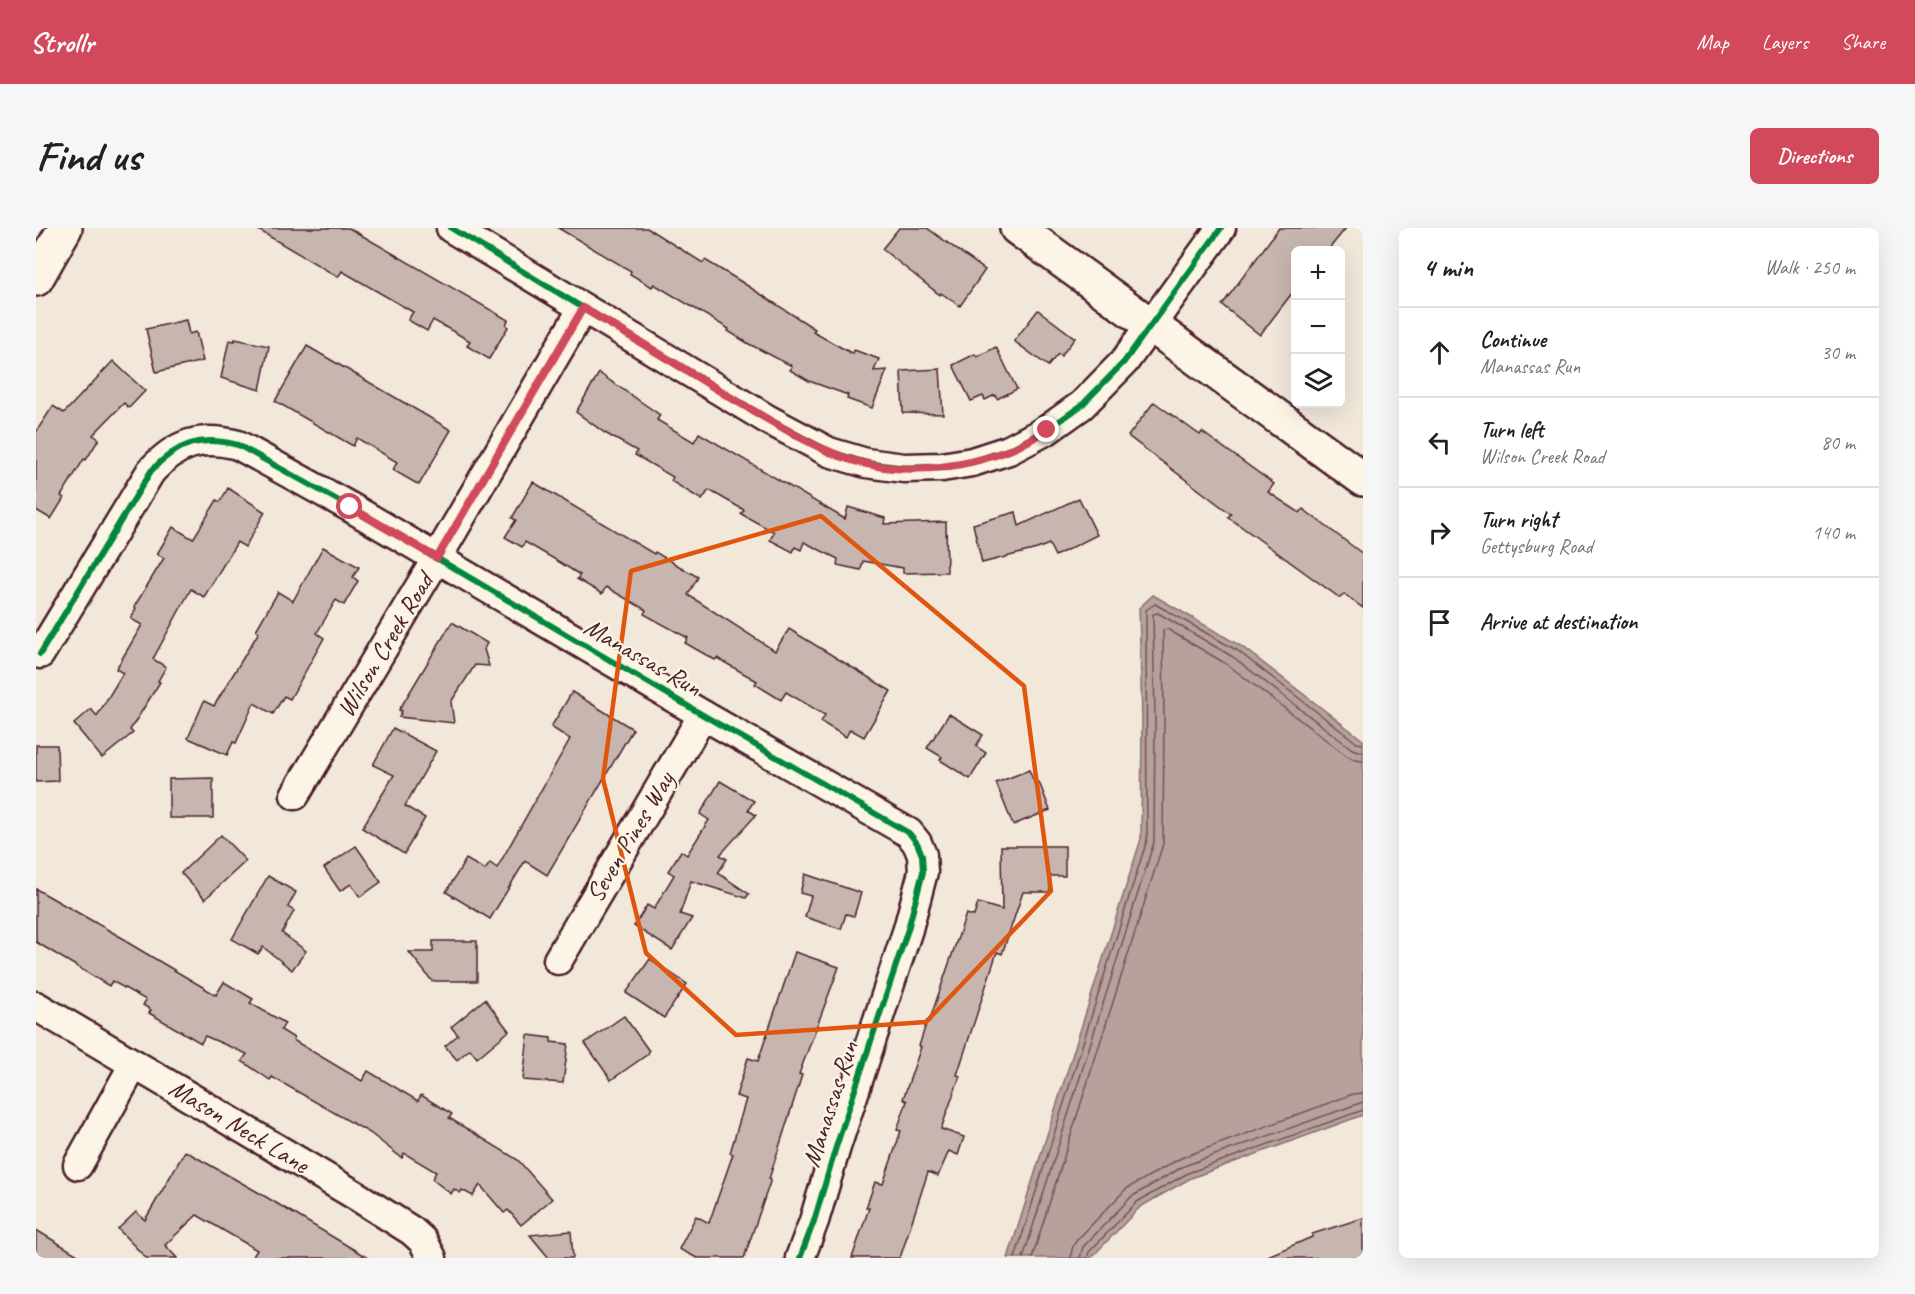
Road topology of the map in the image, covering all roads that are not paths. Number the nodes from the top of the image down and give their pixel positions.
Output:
1 (65, 228) edge
2 (451, 228) edge
3 (1017, 228) edge
4 (1221, 228) edge
5 (36, 279) edge
6 (583, 308) junction
7 (1151, 324) junction
8 (1363, 479) edge
9 (437, 558) junction
10 (40, 654) dead end
11 (703, 715) junction
12 (295, 795) dead end
13 (558, 960) dead end
14 (36, 1006) edge
15 (134, 1064) junction
16 (78, 1165) dead end
17 (432, 1258) edge
18 (800, 1258) edge

1 - 5 street
2 - 6 street
3 - 7 street
4 - 7 street
6 - 7 street
6 - 9 street, Wilson Creek Road
7 - 8 street
9 - 10 street, Manassas Run
9 - 11 street, Manassas Run
9 - 12 street, Wilson Creek Road
11 - 13 street, Seven Pines Way
11 - 18 street, Manassas Run
14 - 15 street, Mason Neck Lane
15 - 16 street
15 - 17 street, Mason Neck Lane

